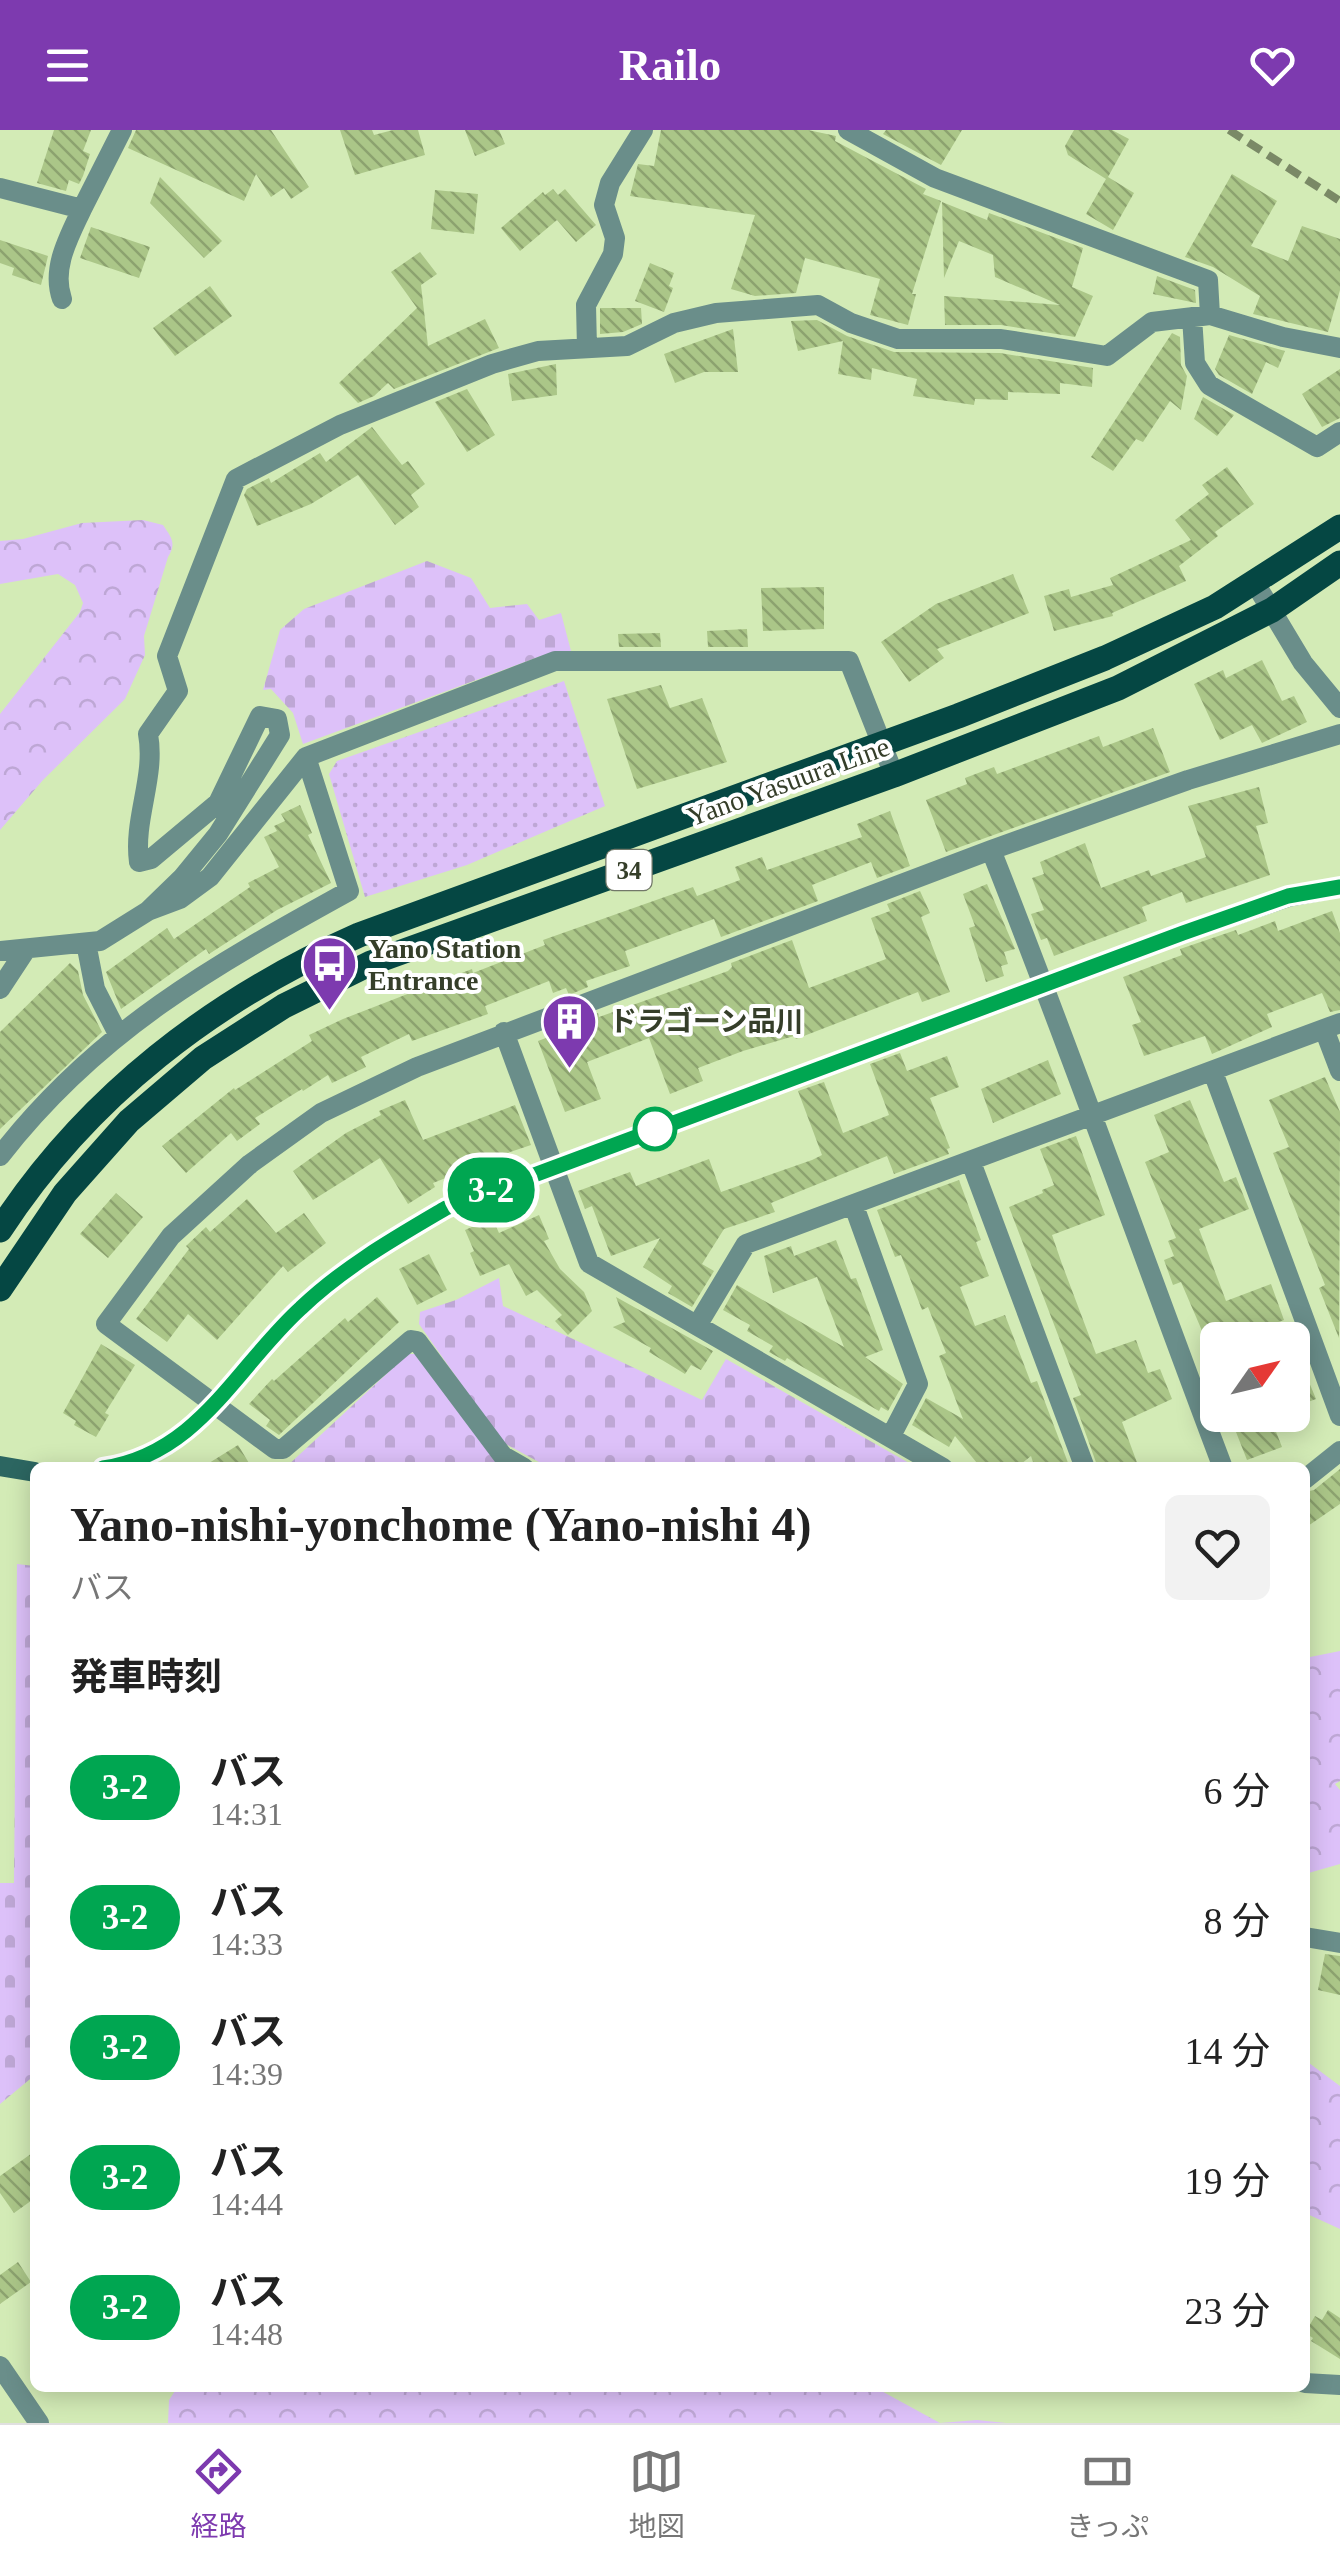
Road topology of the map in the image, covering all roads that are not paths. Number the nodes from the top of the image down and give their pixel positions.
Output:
1 (122, 130) edge
2 (643, 130) edge
3 (848, 130) edge
4 (0, 188) edge
5 (82, 209) junction
6 (62, 298) dead end
7 (1201, 316) junction
8 (588, 348) junction
9 (1340, 348) edge
10 (1340, 432) edge
11 (1340, 527) edge
12 (1340, 563) edge
13 (1255, 583) junction
14 (1272, 610) junction
15 (1340, 708) edge
16 (1340, 734) edge
17 (882, 743) junction
18 (306, 757) junction
19 (894, 775) junction
20 (992, 850) junction
21 (1340, 887) edge
22 (148, 911) junction
23 (86, 942) junction
24 (26, 951) junction
25 (0, 952) edge
26 (1045, 984) junction
27 (0, 989) edge
28 (1332, 1026) edge
29 (504, 1032) junction
30 (118, 1034) junction
31 (1340, 1071) edge
32 (1213, 1072) junction
33 (1091, 1118) junction
34 (0, 1156) edge
35 (971, 1162) junction
36 (554, 1167) junction
37 (854, 1206) junction
38 (0, 1230) edge
39 (0, 1289) edge
40 (698, 1324) junction
41 (217, 1404) junction
42 (1340, 1416) edge
43 (890, 1436) junction
44 (1340, 1451) edge
45 (123, 1462) edge
46 (514, 1462) edge
47 (933, 1462) edge
48 (1083, 1462) edge
49 (1221, 1462) edge
50 (0, 1466) edge
51 (30, 1471) edge
52 (1310, 1474) edge
53 (1310, 1937) edge
54 (1340, 1943) edge
55 (0, 2366) edge
56 (1310, 2383) edge
57 (1340, 2385) edge
58 (30, 2420) edge

1 - 5 street
2 - 8 street
3 - 7 street
4 - 5 street
5 - 6 street
7 - 8 street
7 - 9 street
7 - 10 street
8 - 22 street
11 - 13 main road, Yano Yasuura Line / 34
12 - 14 main road, Yano Yasuura Line / 34
13 - 14 street
13 - 17 main road, Yano Yasuura Line / 34
14 - 15 street
14 - 19 main road, Yano Yasuura Line / 34
16 - 20 street
17 - 18 street
17 - 19 street
17 - 38 main road, Yano Yasuura Line / 34
18 - 22 street
18 - 30 street
19 - 39 main road, Yano Yasuura Line / 34
20 - 26 street
20 - 29 street
21 - 26 street
22 - 23 street
23 - 24 street
23 - 30 street
24 - 25 street
24 - 27 street
26 - 33 street
26 - 36 street
28 - 31 street
28 - 32 street
29 - 36 street
29 - 41 street
30 - 34 street
32 - 33 street
32 - 42 street
33 - 35 street
33 - 49 street
35 - 37 street
35 - 48 street
36 - 40 street
36 - 41 street
37 - 40 street
37 - 43 street
40 - 43 street
41 - 45 street
41 - 46 street
43 - 47 street
44 - 52 street
50 - 51 street
53 - 54 street
55 - 58 street
56 - 57 street

